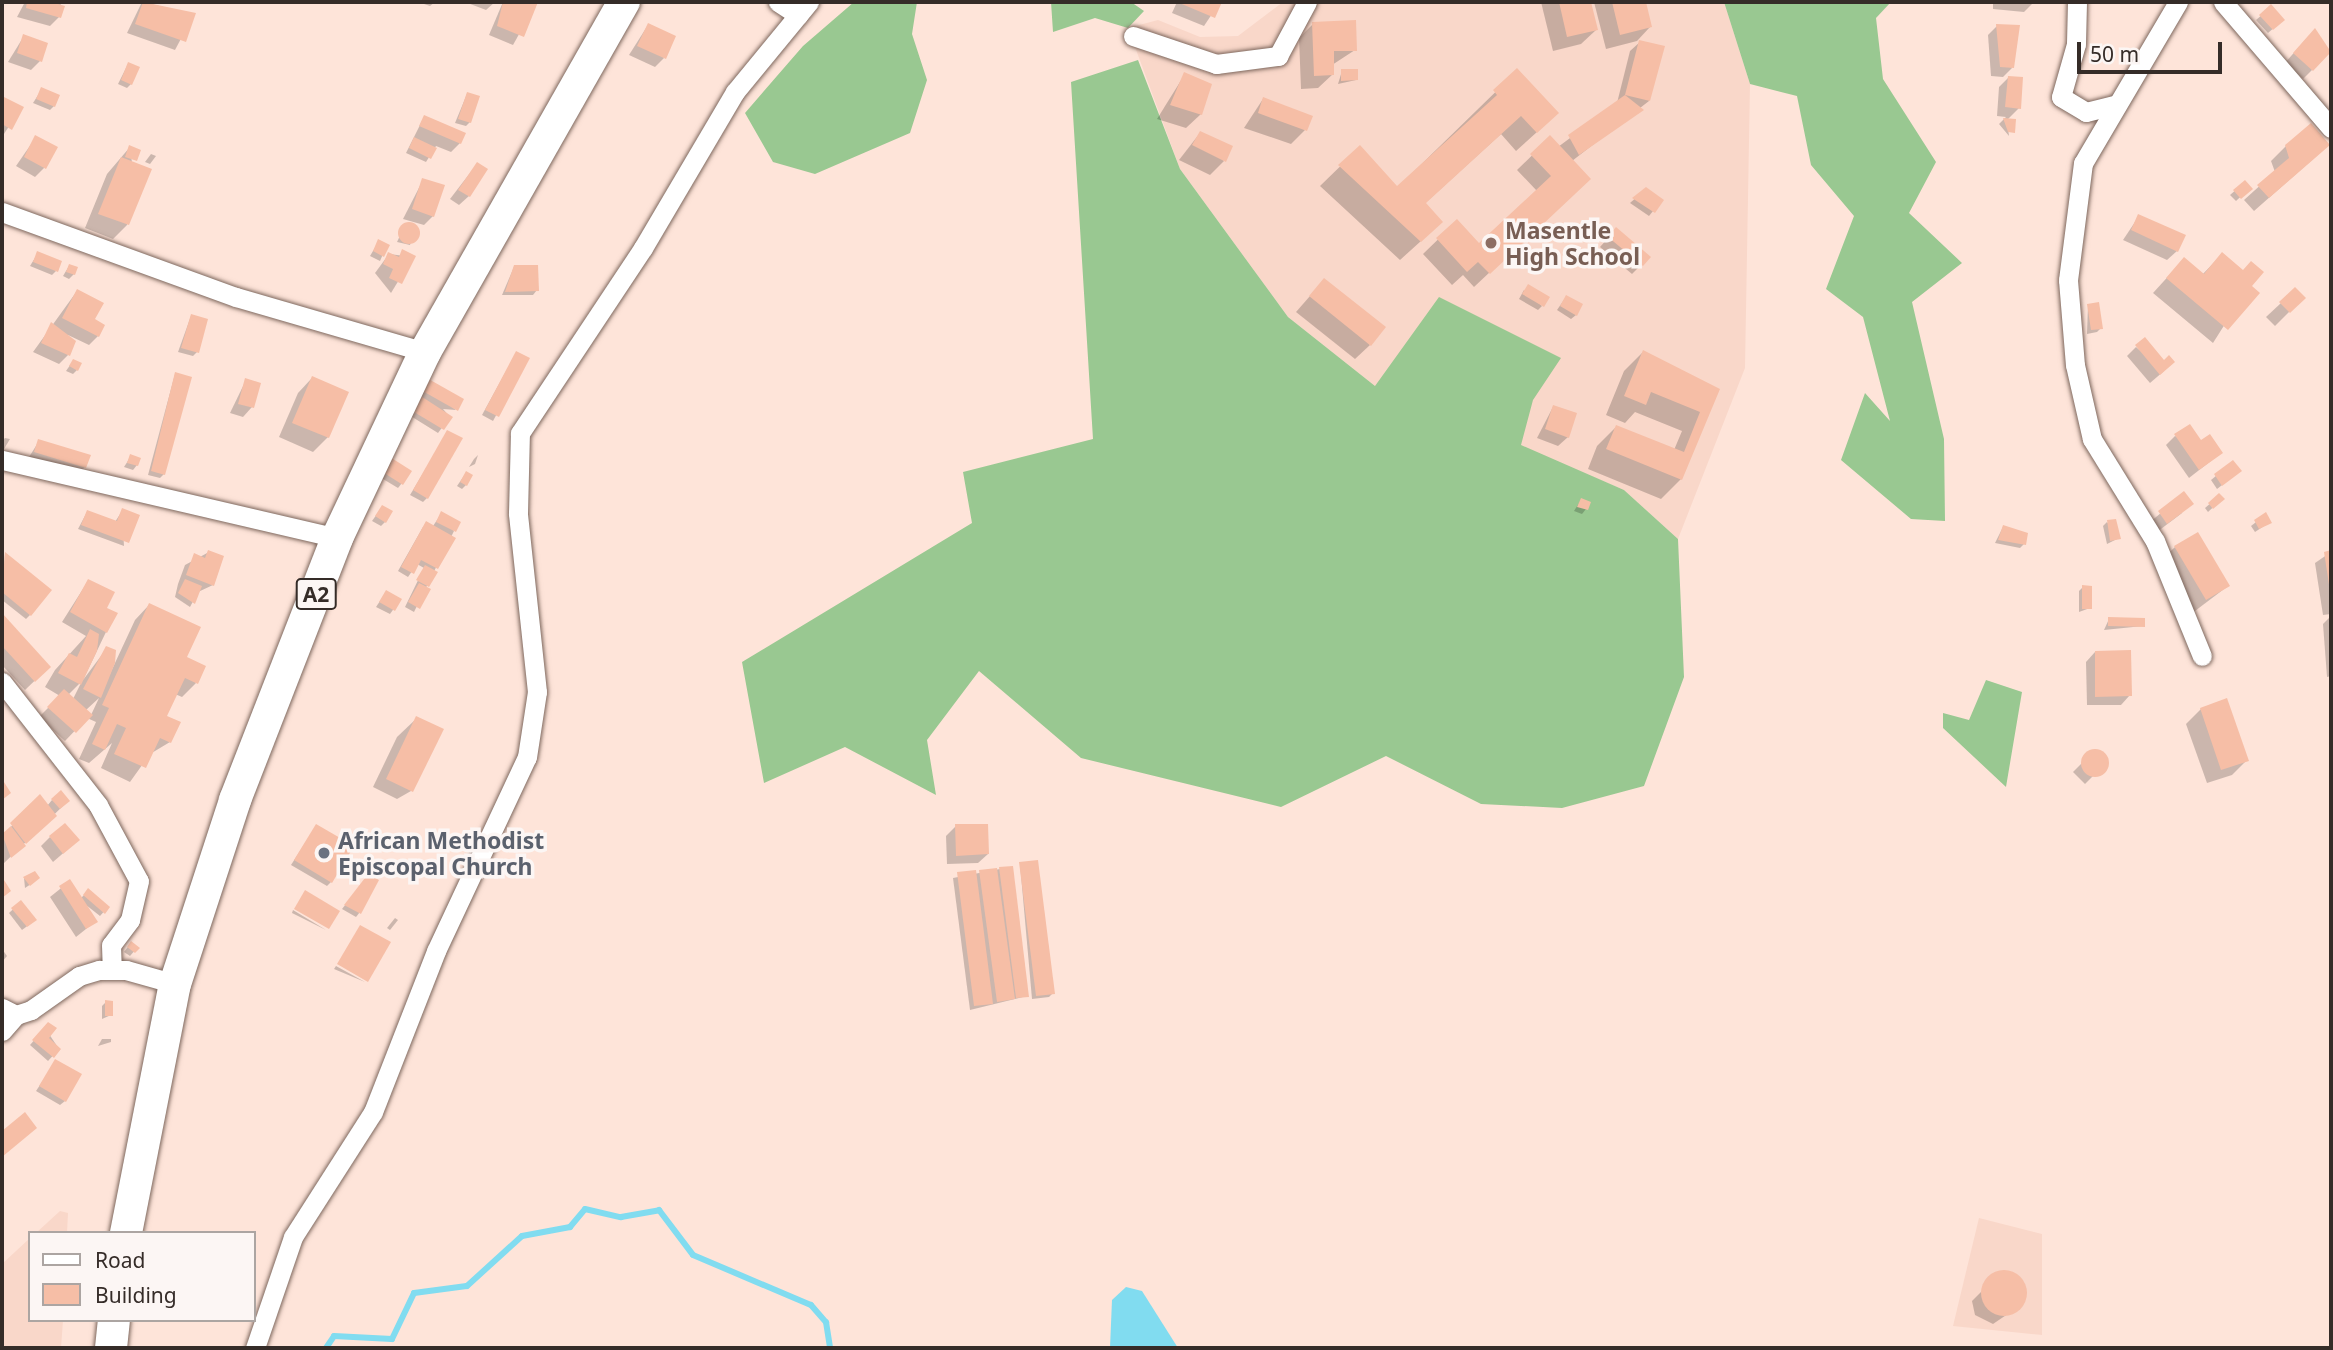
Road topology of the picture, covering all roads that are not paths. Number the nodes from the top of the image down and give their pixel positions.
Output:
1 (624, 2) edge
2 (778, 2) edge
3 (1307, 2) edge
4 (2077, 2) edge
5 (2178, 2) edge
6 (2224, 2) edge
7 (803, 8) edge
8 (1133, 36) dead end
9 (2117, 104) junction
10 (2331, 128) edge
11 (2, 212) edge
12 (425, 352) junction
13 (2, 460) edge
14 (337, 538) junction
15 (2202, 656) dead end
16 (2, 682) edge
17 (112, 969) junction
18 (175, 984) junction
19 (9, 1011) edge
20 (2, 1031) edge
21 (126, 1231) edge
22 (114, 1322) edge
23 (111, 1348) edge
24 (255, 1348) edge

1 - 12 main road, A2
2 - 7 street
3 - 8 street
4 - 9 street
5 - 9 street
6 - 10 street
7 - 24 street
9 - 15 street
11 - 12 street
12 - 14 main road, A2
13 - 14 street
14 - 18 main road, A2
16 - 17 street
17 - 18 street
17 - 19 street
18 - 21 main road, A2
19 - 20 street
22 - 23 main road

